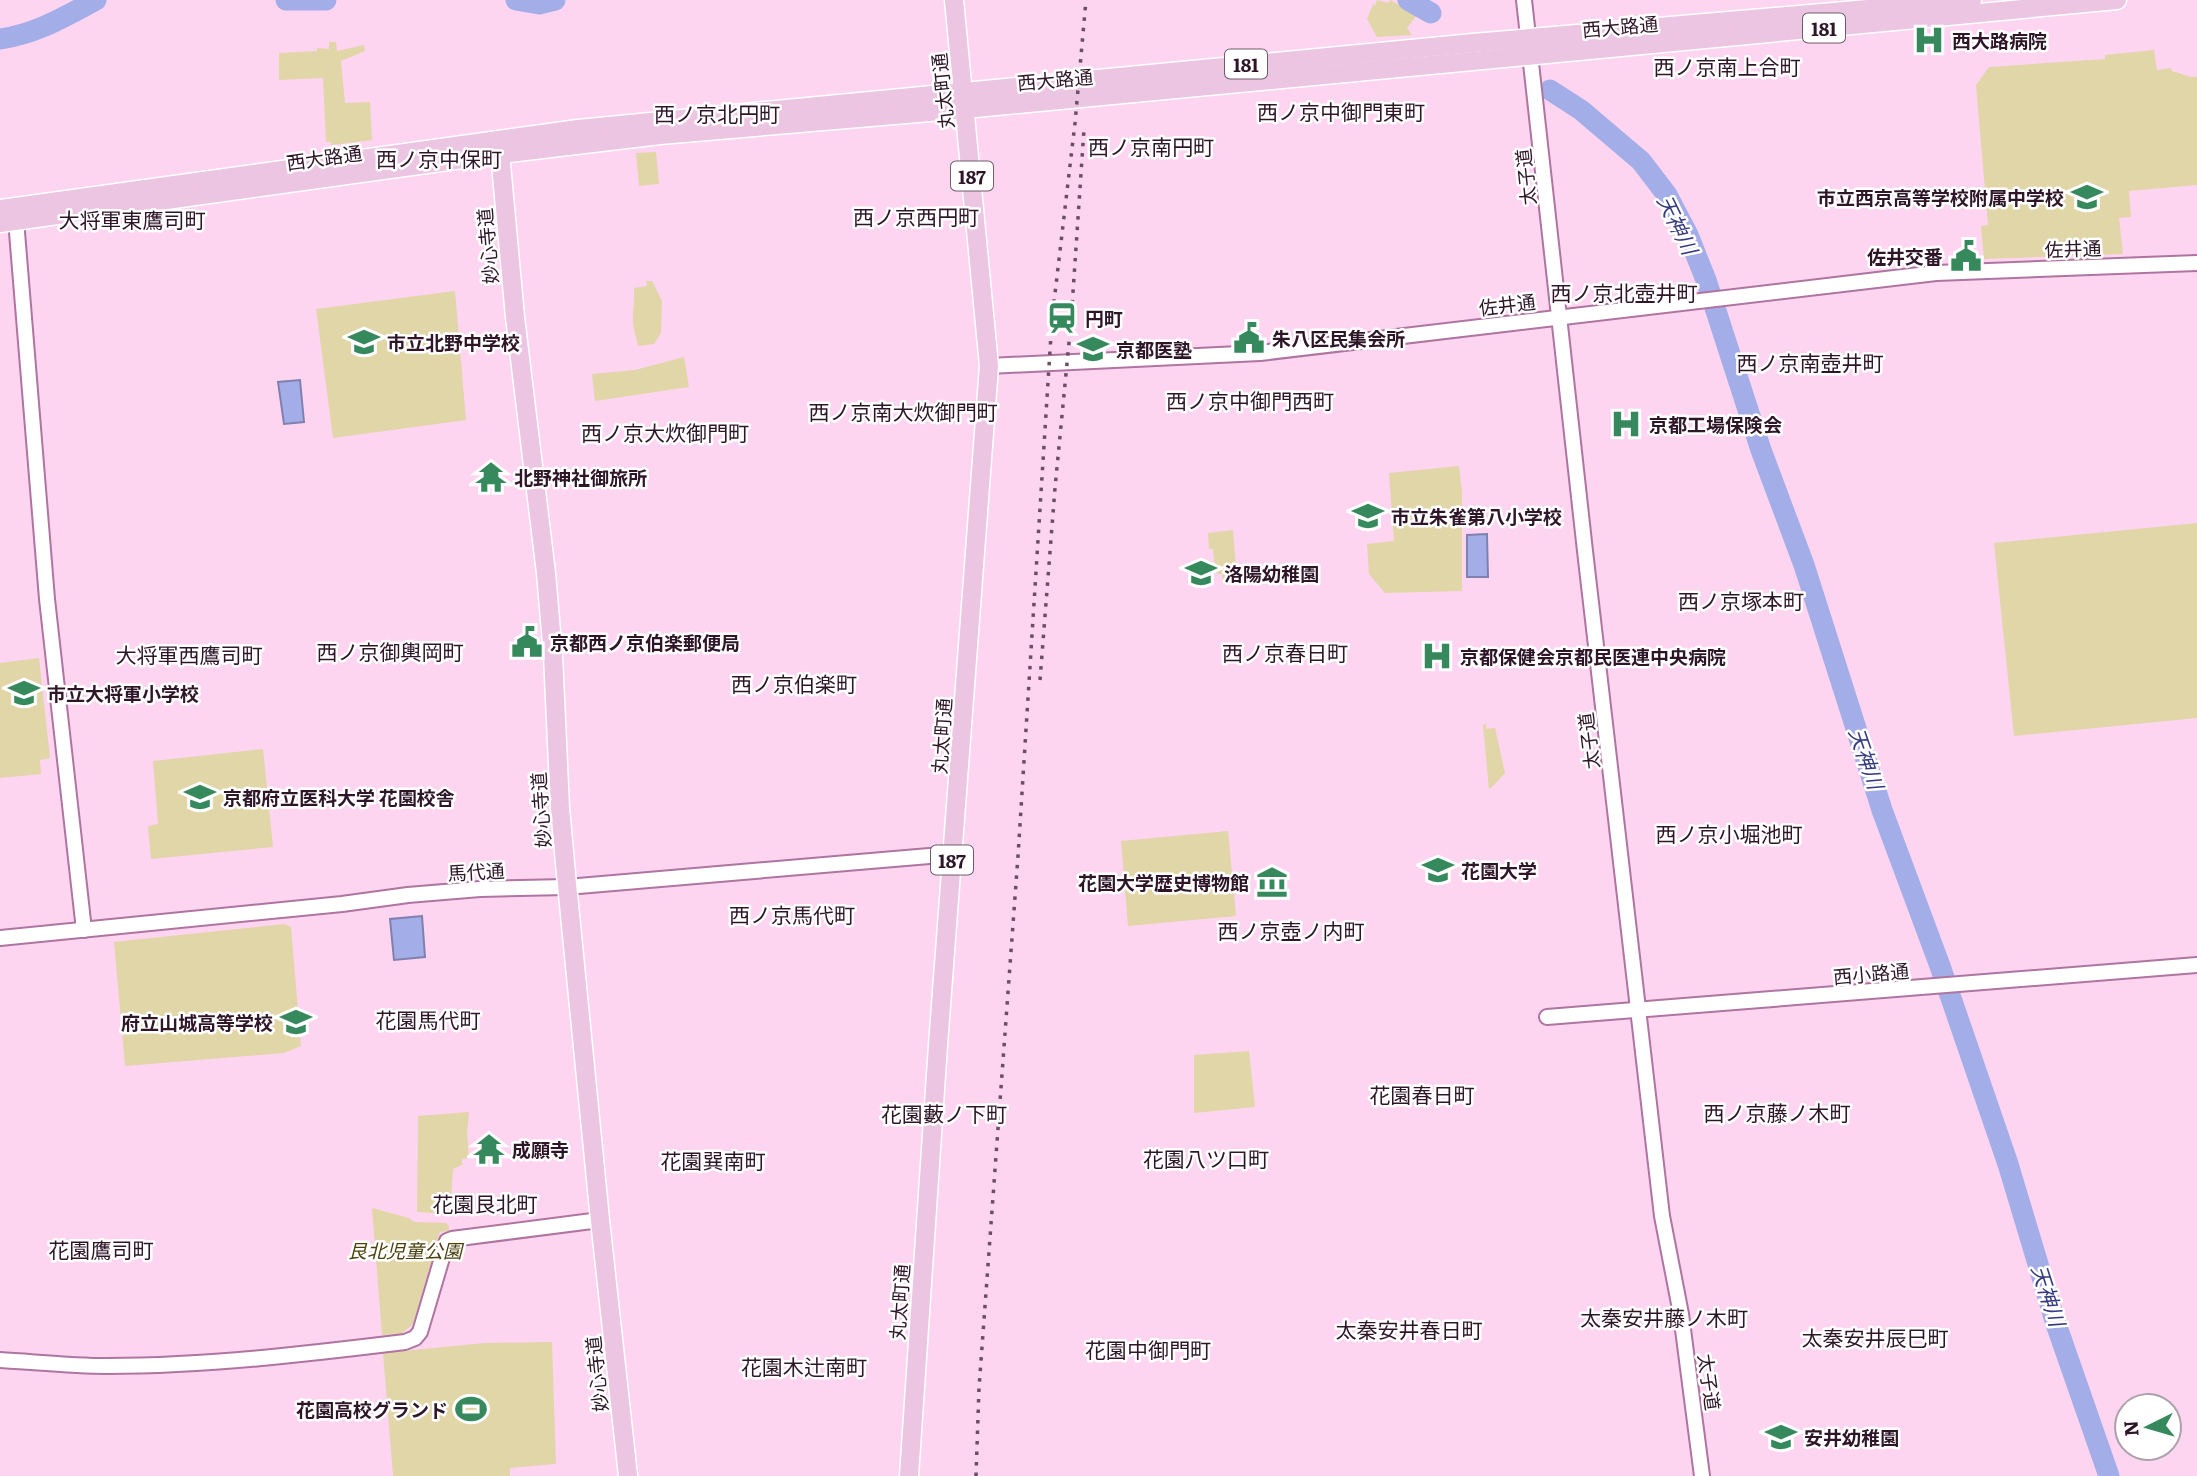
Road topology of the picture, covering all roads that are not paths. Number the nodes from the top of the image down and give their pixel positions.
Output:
1 (954, 0) edge
2 (1524, 0) edge
3 (1972, 0) edge
4 (2117, 0) edge
5 (1530, 46) junction
6 (964, 100) junction
7 (500, 147) junction
8 (0, 209) edge
9 (8, 221) edge
10 (2197, 263) edge
11 (1560, 317) junction
12 (989, 366) junction
13 (953, 846) junction
14 (567, 887) junction
15 (84, 930) junction
16 (0, 938) edge
17 (2197, 965) edge
18 (1640, 1011) junction
19 (1547, 1017) dead end
20 (600, 1220) junction
21 (0, 1360) edge
22 (628, 1476) edge
23 (909, 1476) edge
24 (1702, 1476) edge

1 - 6 main road, 丸太町通 / 187
2 - 5 street, 太子道
3 - 5 main road, 西大路通 / 181
4 - 5 main road, 西大路通 / 181
5 - 6 main road, 西大路通 / 181
5 - 11 street, 太子道
6 - 7 main road, 西大路通 / 181
6 - 12 main road, 丸太町通 / 187
7 - 8 main road, 西大路通 / 181
7 - 9 main road, 西大路通 / 181
7 - 14 main road, 妙心寺道
9 - 15 street
10 - 11 street, 佐井通
11 - 12 street, 佐井通
11 - 18 street, 太子道
12 - 13 main road, 丸太町通 / 187
13 - 14 street, 馬代通
13 - 23 main road, 丸太町通 / 187
14 - 15 street, 馬代通
14 - 20 main road, 妙心寺道
15 - 16 street, 馬代通
17 - 18 street, 西小路通
18 - 19 street, 西小路通
18 - 24 street, 太子道
20 - 21 street
20 - 22 main road, 妙心寺道

